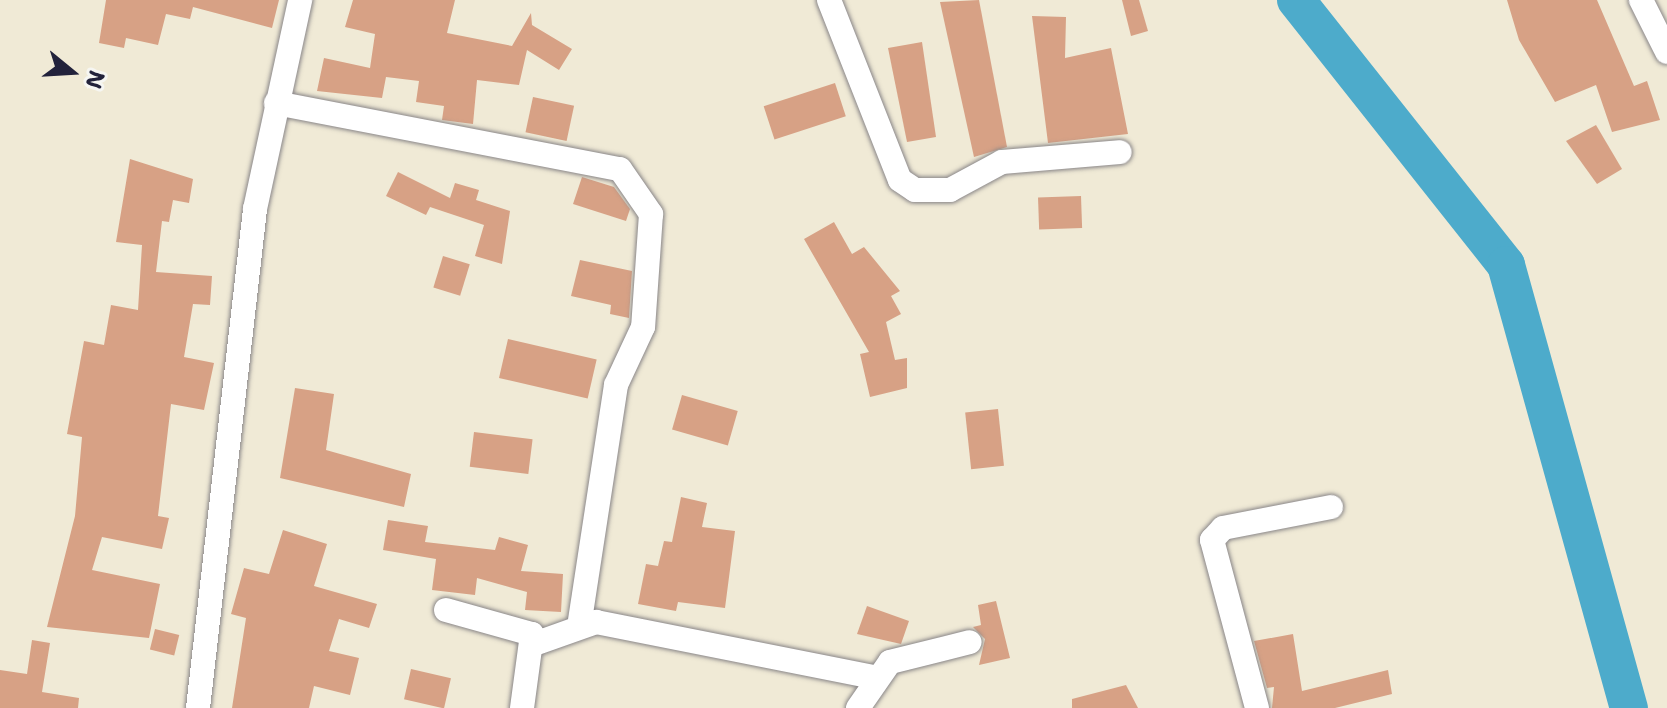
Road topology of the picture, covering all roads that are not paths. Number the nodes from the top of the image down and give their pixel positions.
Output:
1 (300, 0) edge
2 (829, 0) edge
3 (1641, 0) edge
4 (1667, 52) edge
5 (276, 103) junction
6 (1120, 152) dead end
7 (1331, 507) dead end
8 (446, 610) dead end
9 (579, 626) junction
10 (970, 642) dead end
11 (537, 643) junction
12 (875, 677) junction
13 (198, 708) edge
14 (522, 708) edge
15 (858, 708) edge
16 (1257, 708) edge

1 - 5 street
2 - 6 street
3 - 4 street
5 - 9 street
5 - 13 street
7 - 16 street
8 - 11 street
9 - 11 street
9 - 12 street
10 - 12 street
11 - 14 street
12 - 15 street

